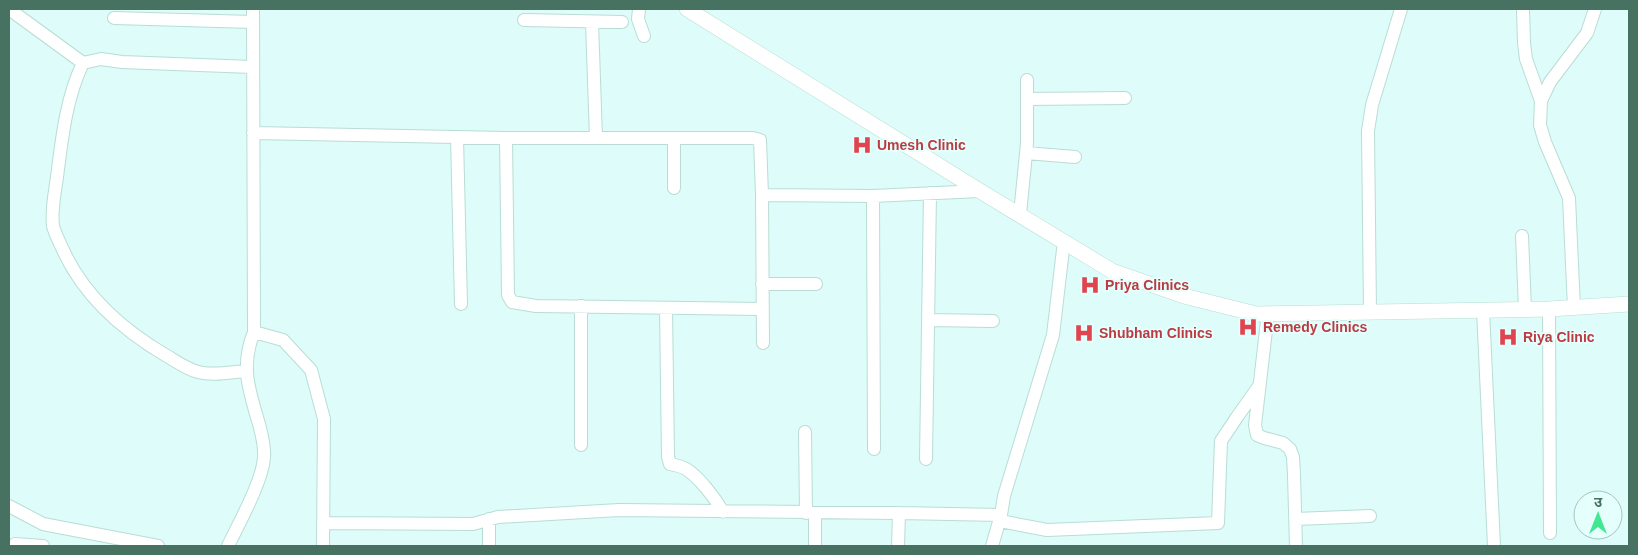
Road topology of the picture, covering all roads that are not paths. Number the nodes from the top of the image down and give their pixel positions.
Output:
1 (9, 9) edge
2 (253, 9) edge
3 (639, 9) edge
4 (687, 9) edge
5 (1401, 9) edge
6 (1523, 9) edge
7 (1595, 9) edge
8 (114, 18) dead end
9 (524, 20) dead end
10 (253, 22) junction
11 (592, 22) junction
12 (622, 22) dead end
13 (644, 36) dead end
14 (83, 63) junction
15 (252, 66) junction
16 (1027, 80) dead end
17 (1125, 98) dead end
18 (1027, 100) junction
19 (1541, 101) junction
20 (253, 133) junction
21 (457, 137) junction
22 (506, 138) junction
23 (596, 138) junction
24 (671, 139) junction
25 (1026, 153) junction
26 (1075, 158) dead end
27 (671, 187) dead end
28 (980, 191) junction
29 (930, 193) junction
30 (762, 195) junction
31 (873, 196) junction
32 (1020, 214) junction
33 (1522, 236) dead end
34 (1064, 241) junction
35 (762, 284) junction
36 (816, 284) dead end
37 (460, 304) dead end
38 (1629, 304) edge
39 (582, 306) junction
40 (666, 308) junction
41 (1574, 308) junction
42 (762, 309) junction
43 (1525, 309) junction
44 (1549, 309) junction
45 (1483, 310) junction
46 (1370, 312) junction
47 (1268, 313) junction
48 (928, 320) junction
49 (993, 321) dead end
50 (254, 332) junction
51 (763, 343) dead end
52 (247, 371) junction
53 (1259, 386) junction
54 (805, 432) dead end
55 (582, 445) dead end
56 (874, 450) dead end
57 (926, 459) dead end
58 (9, 506) edge
59 (723, 512) junction
60 (899, 512) junction
61 (811, 513) junction
62 (1370, 516) dead end
63 (1000, 518) junction
64 (1296, 519) junction
65 (489, 520) junction
66 (324, 523) junction
67 (1550, 533) dead end
68 (14, 544) dead end
69 (43, 546) edge
70 (158, 546) edge
71 (228, 546) edge
72 (323, 546) edge
73 (489, 546) edge
74 (815, 546) edge
75 (898, 546) edge
76 (992, 546) edge
77 (1296, 546) edge
78 (1494, 546) edge

1 - 14 street
2 - 10 street
3 - 13 street
4 - 28 street
5 - 46 street
6 - 19 street
7 - 19 street
8 - 10 street
9 - 11 street
10 - 15 street
11 - 12 street
11 - 23 street
14 - 15 street
14 - 52 street
15 - 20 street
16 - 18 street
17 - 18 street
18 - 25 street
19 - 41 street
20 - 21 street
20 - 50 street
21 - 22 street
21 - 37 street
22 - 23 street
22 - 39 street
23 - 24 street
24 - 27 street
24 - 30 street
25 - 26 street
25 - 32 street
28 - 29 street
28 - 32 street
29 - 31 street
29 - 48 street
30 - 31 street
30 - 35 street
31 - 56 street
32 - 34 street
33 - 43 street
34 - 47 street
34 - 63 street
35 - 36 street
35 - 42 street
38 - 41 street
39 - 40 street
39 - 55 street
40 - 42 street
40 - 59 street
41 - 44 street
42 - 51 street
43 - 44 street
43 - 45 street
44 - 67 street
45 - 46 street
45 - 78 street
46 - 47 street
47 - 53 street
48 - 49 street
48 - 57 street
50 - 52 street
50 - 66 street
52 - 71 street
53 - 63 street
53 - 64 street
54 - 61 street
58 - 70 street
59 - 61 street
59 - 65 street
60 - 61 street
60 - 63 street
60 - 75 street
61 - 74 street
62 - 64 street
63 - 76 street
64 - 77 street
65 - 66 street
65 - 73 street
66 - 72 street
68 - 69 street

